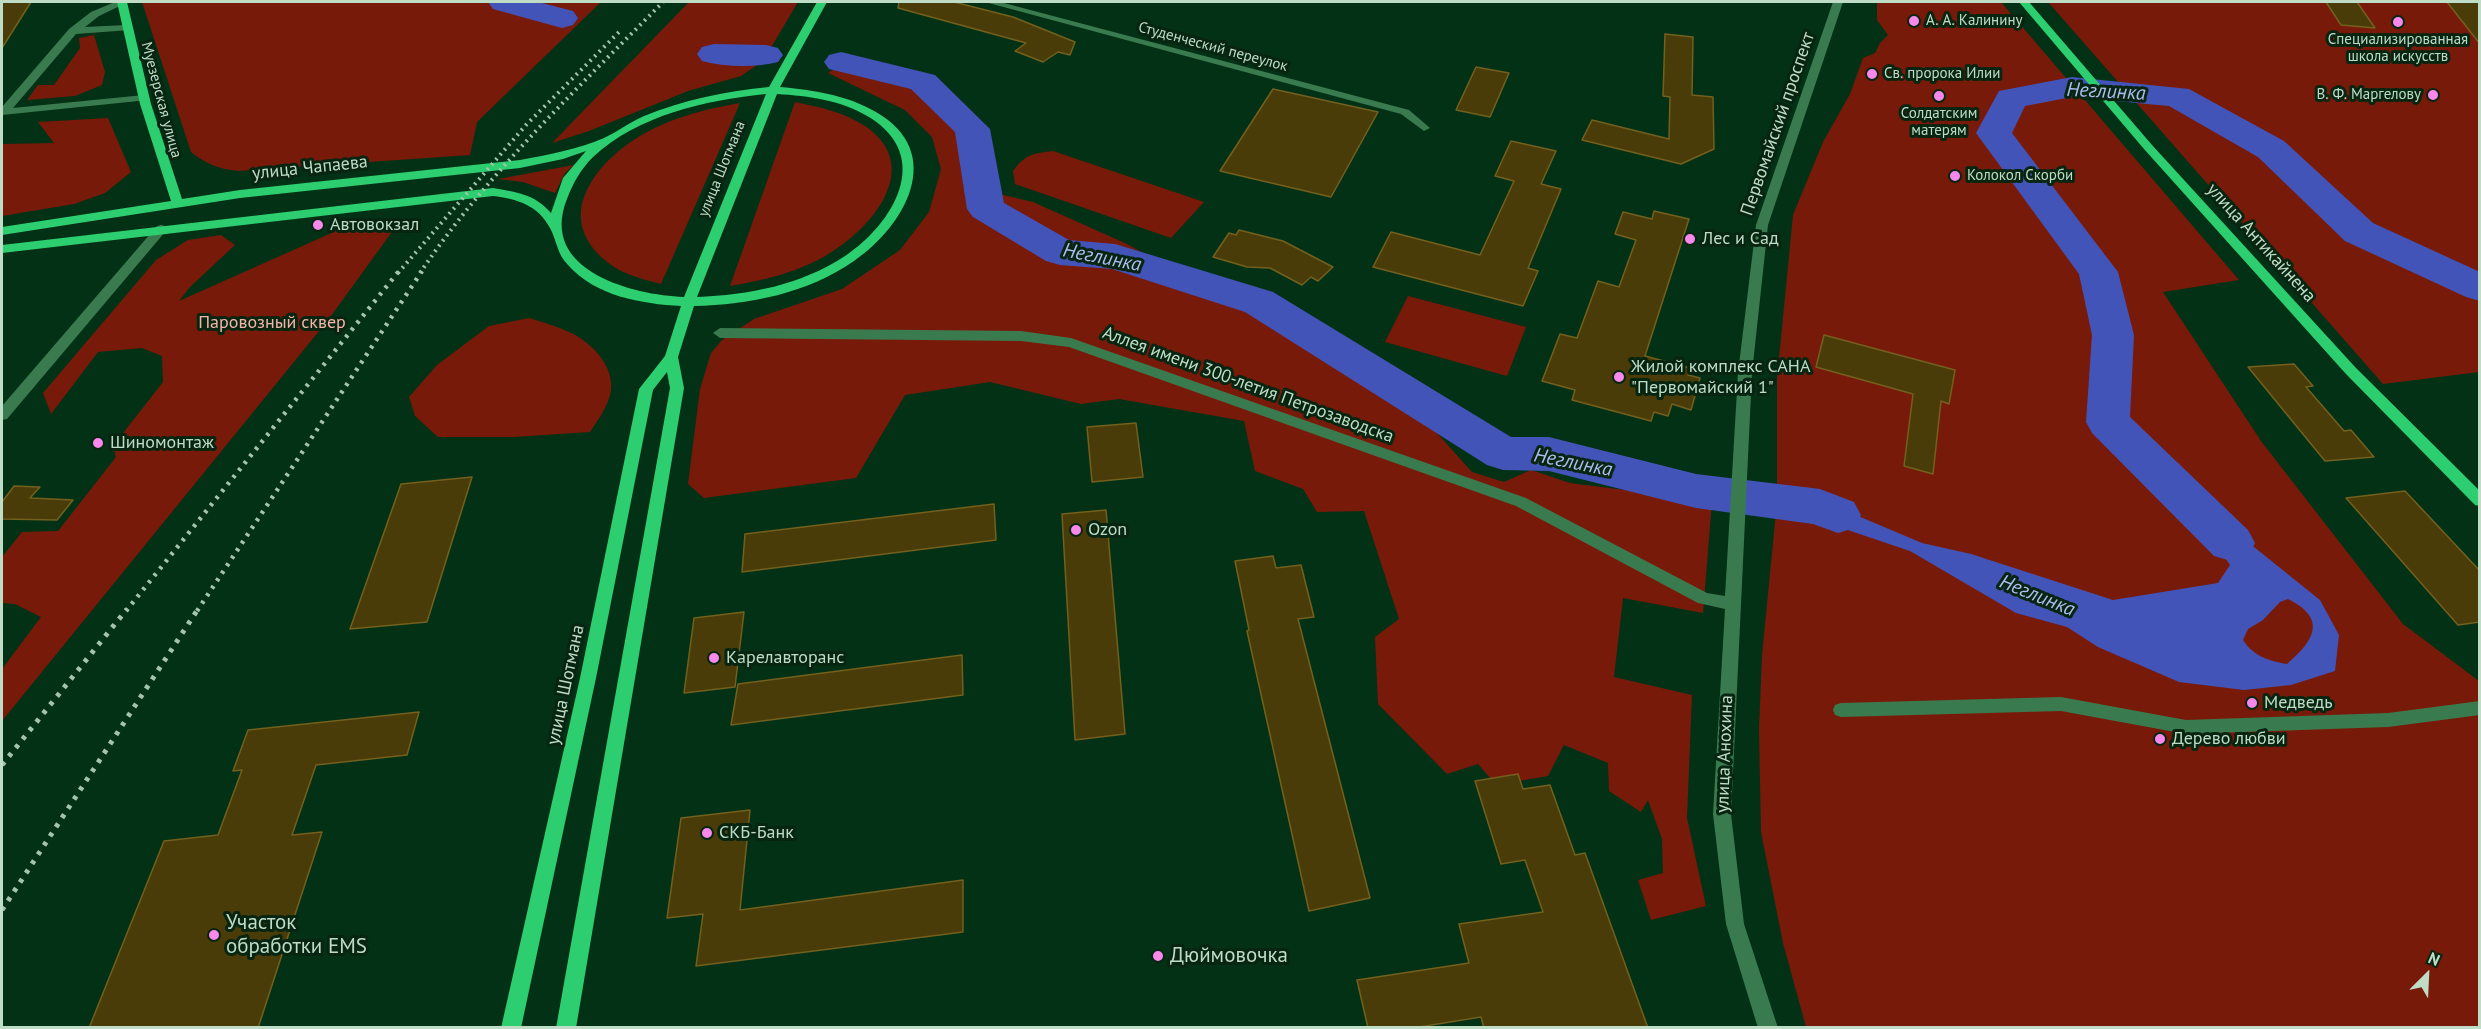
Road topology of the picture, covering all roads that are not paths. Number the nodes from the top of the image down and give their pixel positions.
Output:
1 (122, 2) edge
2 (822, 2) edge
3 (990, 2) edge
4 (1838, 2) edge
5 (2024, 2) edge
6 (126, 28) junction
7 (73, 31) junction
8 (773, 90) junction
9 (144, 98) junction
10 (2, 112) edge
11 (1424, 128) dead end
12 (619, 133) junction
13 (178, 204) junction
14 (160, 229) junction
15 (556, 229) junction
16 (2, 231) edge
17 (2, 249) edge
18 (689, 302) junction
19 (720, 333) dead end
20 (671, 357) junction
21 (2, 415) edge
22 (1739, 474) joint
23 (2480, 501) edge
24 (1732, 604) junction
25 (2480, 708) edge
26 (1842, 710) dead end
27 (511, 1028) edge
28 (566, 1028) edge
29 (1768, 1028) edge

1 - 6 main road, Муезерская улица
1 - 7 street
2 - 8 main road, улица Шотмана
3 - 11 street, Студенческий переулок
4 - 22 street, Первомайский проспект
5 - 23 main road, улица Антикайнена
6 - 7 street
6 - 9 main road, Муезерская улица
7 - 10 street
8 - 12 main road
8 - 18 main road, улица Шотмана
8 - 18 main road
9 - 10 street
9 - 13 main road, Муезерская улица
12 - 13 main road, улица Чапаева
12 - 15 main road
13 - 14 main road
13 - 16 main road, улица Чапаева
14 - 15 main road
14 - 17 main road
14 - 21 street
15 - 18 main road
18 - 20 main road, улица Шотмана
19 - 24 street, Аллея имени 300-летия Петрозаводска
20 - 27 main road, улица Шотмана
20 - 28 main road, улица Шотмана
22 - 24 street, улица Анохина
24 - 29 street, улица Анохина
25 - 26 street

